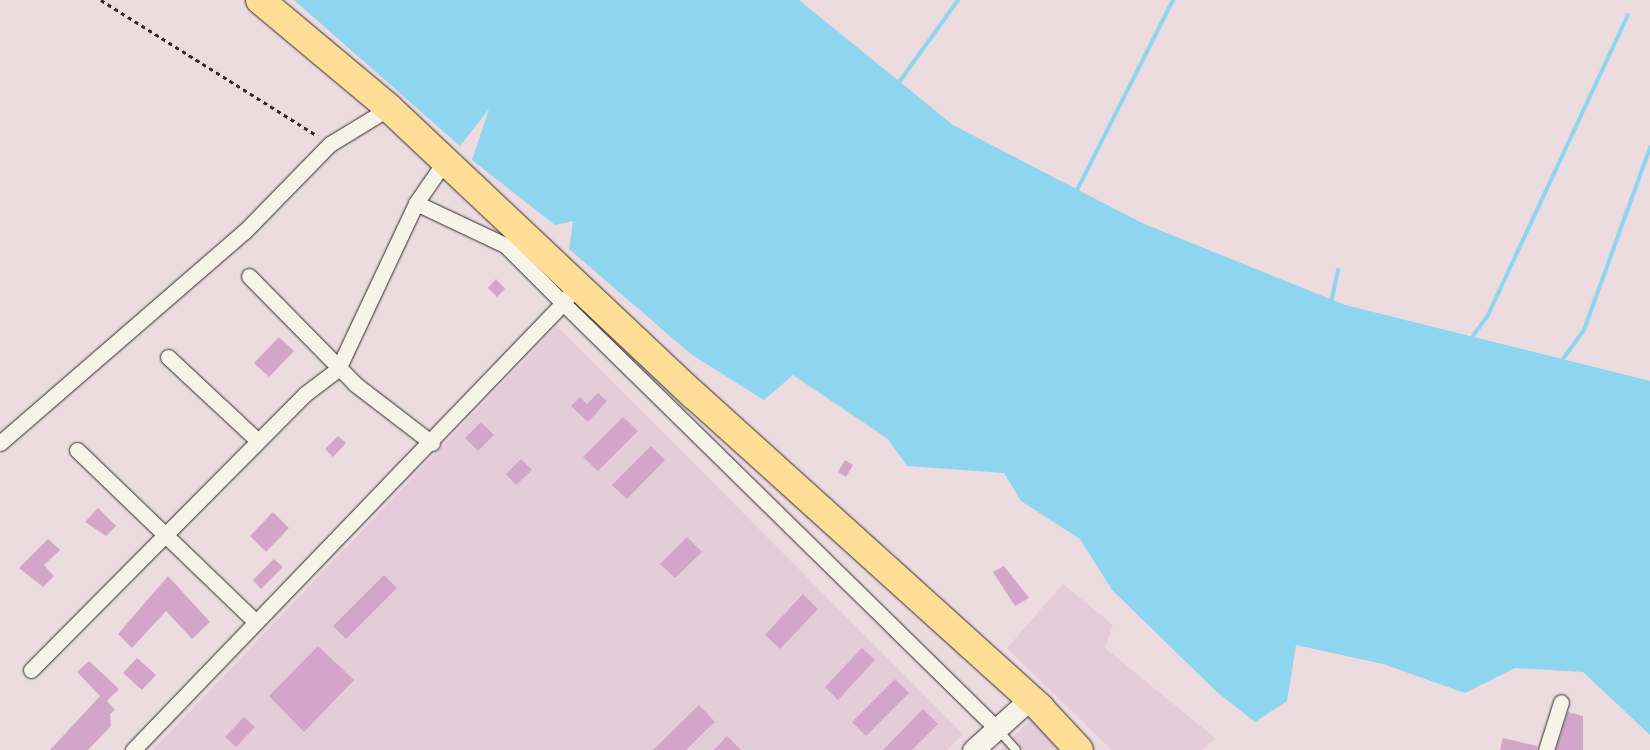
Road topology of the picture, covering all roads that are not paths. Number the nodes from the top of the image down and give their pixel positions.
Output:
1 (260, 0) edge
2 (389, 108) junction
3 (445, 161) junction
4 (416, 203) junction
5 (249, 276) dead end
6 (569, 293) junction
7 (168, 357) dead end
8 (338, 369) junction
9 (258, 441) junction
10 (0, 443) edge
11 (432, 443) junction
12 (77, 450) dead end
13 (167, 533) junction
14 (255, 621) junction
15 (31, 670) dead end
16 (1562, 702) dead end
17 (1035, 703) junction
18 (997, 729) junction
19 (133, 750) edge
20 (974, 750) edge
21 (1016, 750) edge
22 (1079, 750) edge
23 (1096, 750) edge
24 (1546, 750) edge

1 - 2 highway
2 - 3 highway
2 - 10 street
3 - 4 street
3 - 6 highway
4 - 6 street
4 - 8 street
5 - 8 street
6 - 11 street
6 - 17 highway
6 - 18 street
7 - 9 street
8 - 9 street
8 - 11 street
9 - 13 street
11 - 14 street
12 - 13 street
13 - 14 street
13 - 15 street
14 - 19 street
16 - 24 street
17 - 18 street
17 - 22 highway
17 - 23 highway
18 - 20 street
18 - 21 lane

